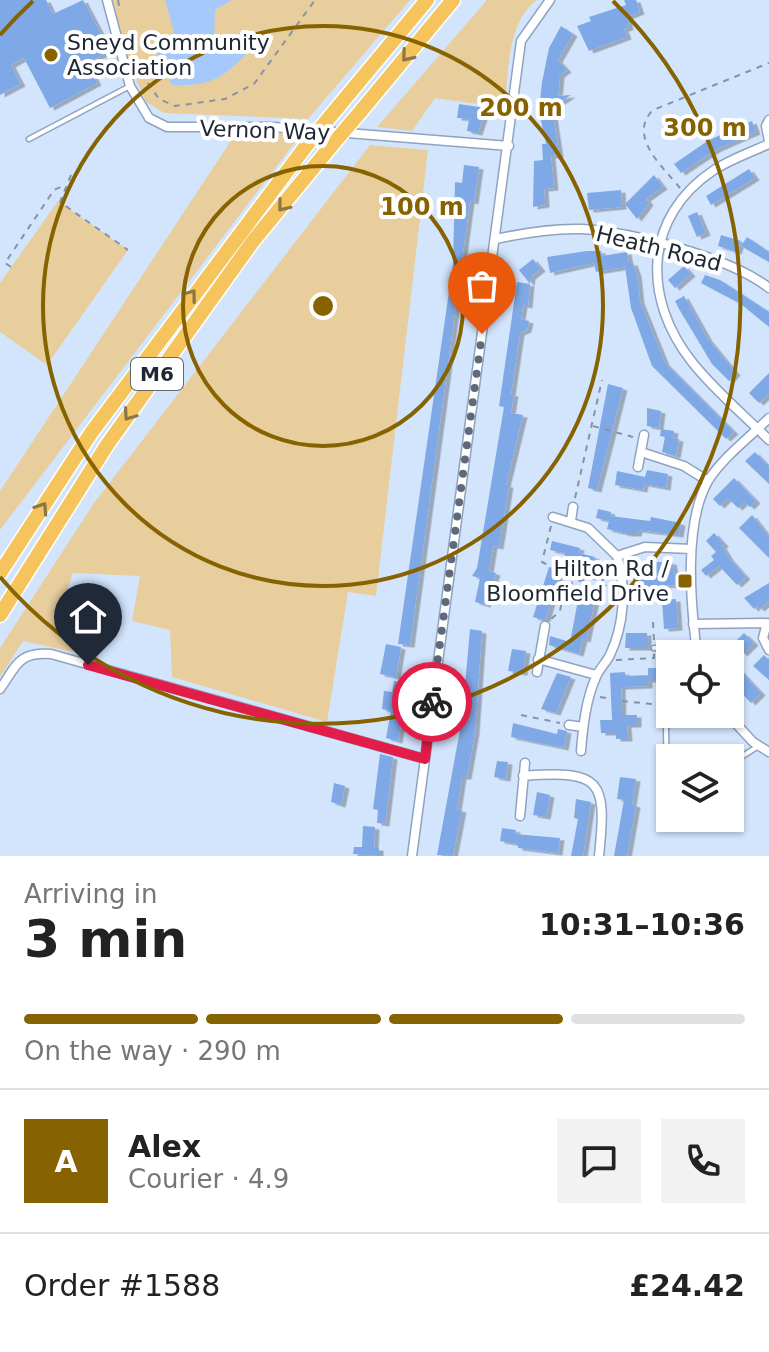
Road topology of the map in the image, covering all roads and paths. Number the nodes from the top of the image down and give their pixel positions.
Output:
1 (107, 0) edge
2 (118, 0) edge
3 (315, 0) edge
4 (427, 0) edge
5 (453, 0) edge
6 (549, 0) edge
7 (120, 14) dead end
8 (129, 56) dead end
9 (769, 63) edge
10 (130, 86) junction
11 (769, 120) edge
12 (29, 139) dead end
13 (769, 142) edge
14 (509, 146) junction
15 (71, 175) dead end
16 (66, 184) junction
17 (686, 194) junction
18 (496, 239) junction
19 (660, 245) junction
20 (128, 250) dead end
21 (11, 267) dead end
22 (769, 288) edge
23 (602, 380) dead end
24 (769, 418) edge
25 (592, 425) junction
26 (758, 429) junction
27 (644, 438) joint
28 (769, 440) edge
29 (641, 452) junction
30 (638, 467) dead end
31 (708, 481) junction
32 (573, 507) joint
33 (553, 517) joint
34 (571, 521) junction
35 (691, 549) junction
36 (617, 556) junction
37 (621, 570) junction
38 (0, 573) edge
39 (601, 581) junction
40 (565, 585) junction
41 (624, 595) junction
42 (0, 615) edge
43 (653, 622) dead end
44 (766, 623) edge
45 (693, 624) junction
46 (545, 626) joint
47 (695, 640) edge
48 (654, 648) joint
49 (769, 650) edge
50 (538, 659) junction
51 (607, 660) junction
52 (537, 672) dead end
53 (596, 675) junction
54 (0, 689) edge
55 (590, 696) junction
56 (611, 699) dead end
57 (622, 701) dead end
58 (656, 705) edge
59 (521, 715) dead end
60 (569, 725) joint
61 (583, 727) junction
62 (741, 728) edge
63 (759, 746) junction
64 (581, 751) dead end
65 (769, 752) edge
66 (744, 755) edge
67 (425, 759) junction
68 (525, 763) dead end
69 (523, 776) junction
70 (520, 816) dead end
71 (412, 856) edge
72 (599, 856) edge

1 - 10 street, Vernon Way
2 - 7 path
3 - 8 path
38 -> 4 highway, M6, bridge
5 -> 42 highway, M6, bridge
6 - 14 street
9 - 17 path
10 - 12 lane
10 - 14 street, Vernon Way
11 - 13 street
13 - 17 street
14 - 18 street
15 - 16 path
16 - 20 path
16 - 21 path
17 - 19 street
18 - 19 street, Heath Road
18 - 67 street
19 - 22 street, Heath Road
19 - 26 street
23 - 25 path
24 - 26 street
25 - 27 path
25 - 32 path
26 - 28 street
26 - 31 street
27 - 29 street
29 - 30 street
29 - 31 street
31 - 35 street
32 - 34 street
33 - 34 street
33 - 40 path
34 - 36 street
35 - 36 street
35 - 45 street
36 - 37 street
37 - 39 path
37 - 41 street
39 - 40 path
39 - 41 path
40 - 46 path
41 - 51 street
43 - 48 path
44 - 45 street
44 - 49 street
45 - 47 street
46 - 50 street
48 - 51 path
50 - 52 street
50 - 53 street
51 - 53 street
53 - 55 street
54 - 67 street
55 - 56 path
55 - 61 street
57 - 58 path
59 - 60 path
60 - 61 street
61 - 64 street
62 - 63 street
63 - 65 street
63 - 66 lane
67 - 71 street
68 - 69 street
69 - 70 street
69 - 72 street

